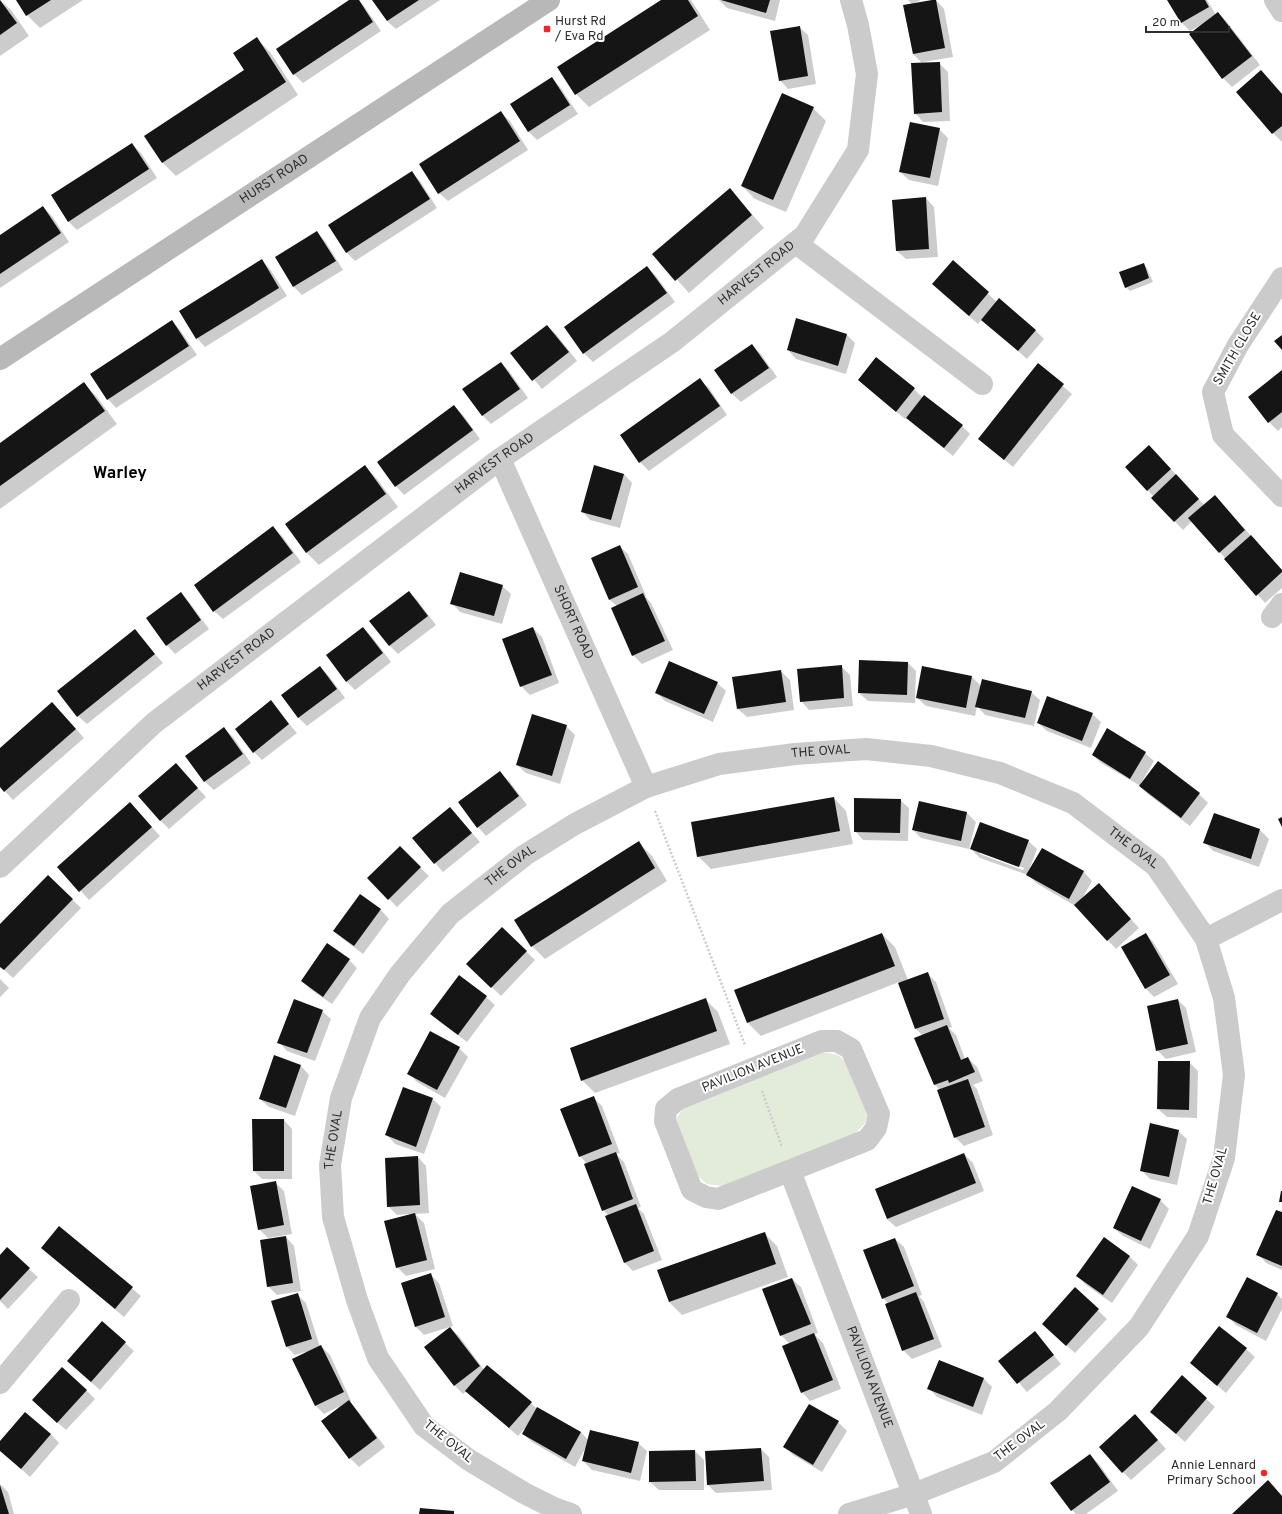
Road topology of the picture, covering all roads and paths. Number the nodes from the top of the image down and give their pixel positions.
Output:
1 (549, 0) edge
2 (851, 0) edge
3 (1275, 0) edge
4 (1282, 11) edge
5 (796, 243) junction
6 (1282, 278) edge
7 (0, 359) edge
8 (982, 384) dead end
9 (500, 459) junction
10 (1282, 496) edge
11 (646, 786) junction
12 (0, 867) edge
13 (1282, 900) edge
14 (1206, 939) junction
15 (754, 1068) junction
16 (790, 1171) junction
17 (69, 1300) dead end
18 (0, 1383) edge
19 (914, 1494) junction
20 (571, 1514) edge
21 (849, 1514) edge
22 (921, 1514) edge

1 - 7 street, HURST ROAD
2 - 5 street, HARVEST ROAD
3 - 4 street
5 - 8 street
5 - 9 street, HARVEST ROAD
6 - 10 street, SMITH CLOSE
9 - 11 street, SHORT ROAD
9 - 12 street, HARVEST ROAD
11 - 14 street, THE OVAL
11 - 15 path
11 - 20 street, THE OVAL
13 - 14 street
14 - 19 street, THE OVAL
15 - 16 path
15 - 16 street, PAVILION AVENUE
15 - 16 street, PAVILION AVENUE
16 - 19 street, PAVILION AVENUE
17 - 18 street
19 - 21 street, THE OVAL
19 - 22 street, PAVILION AVENUE

